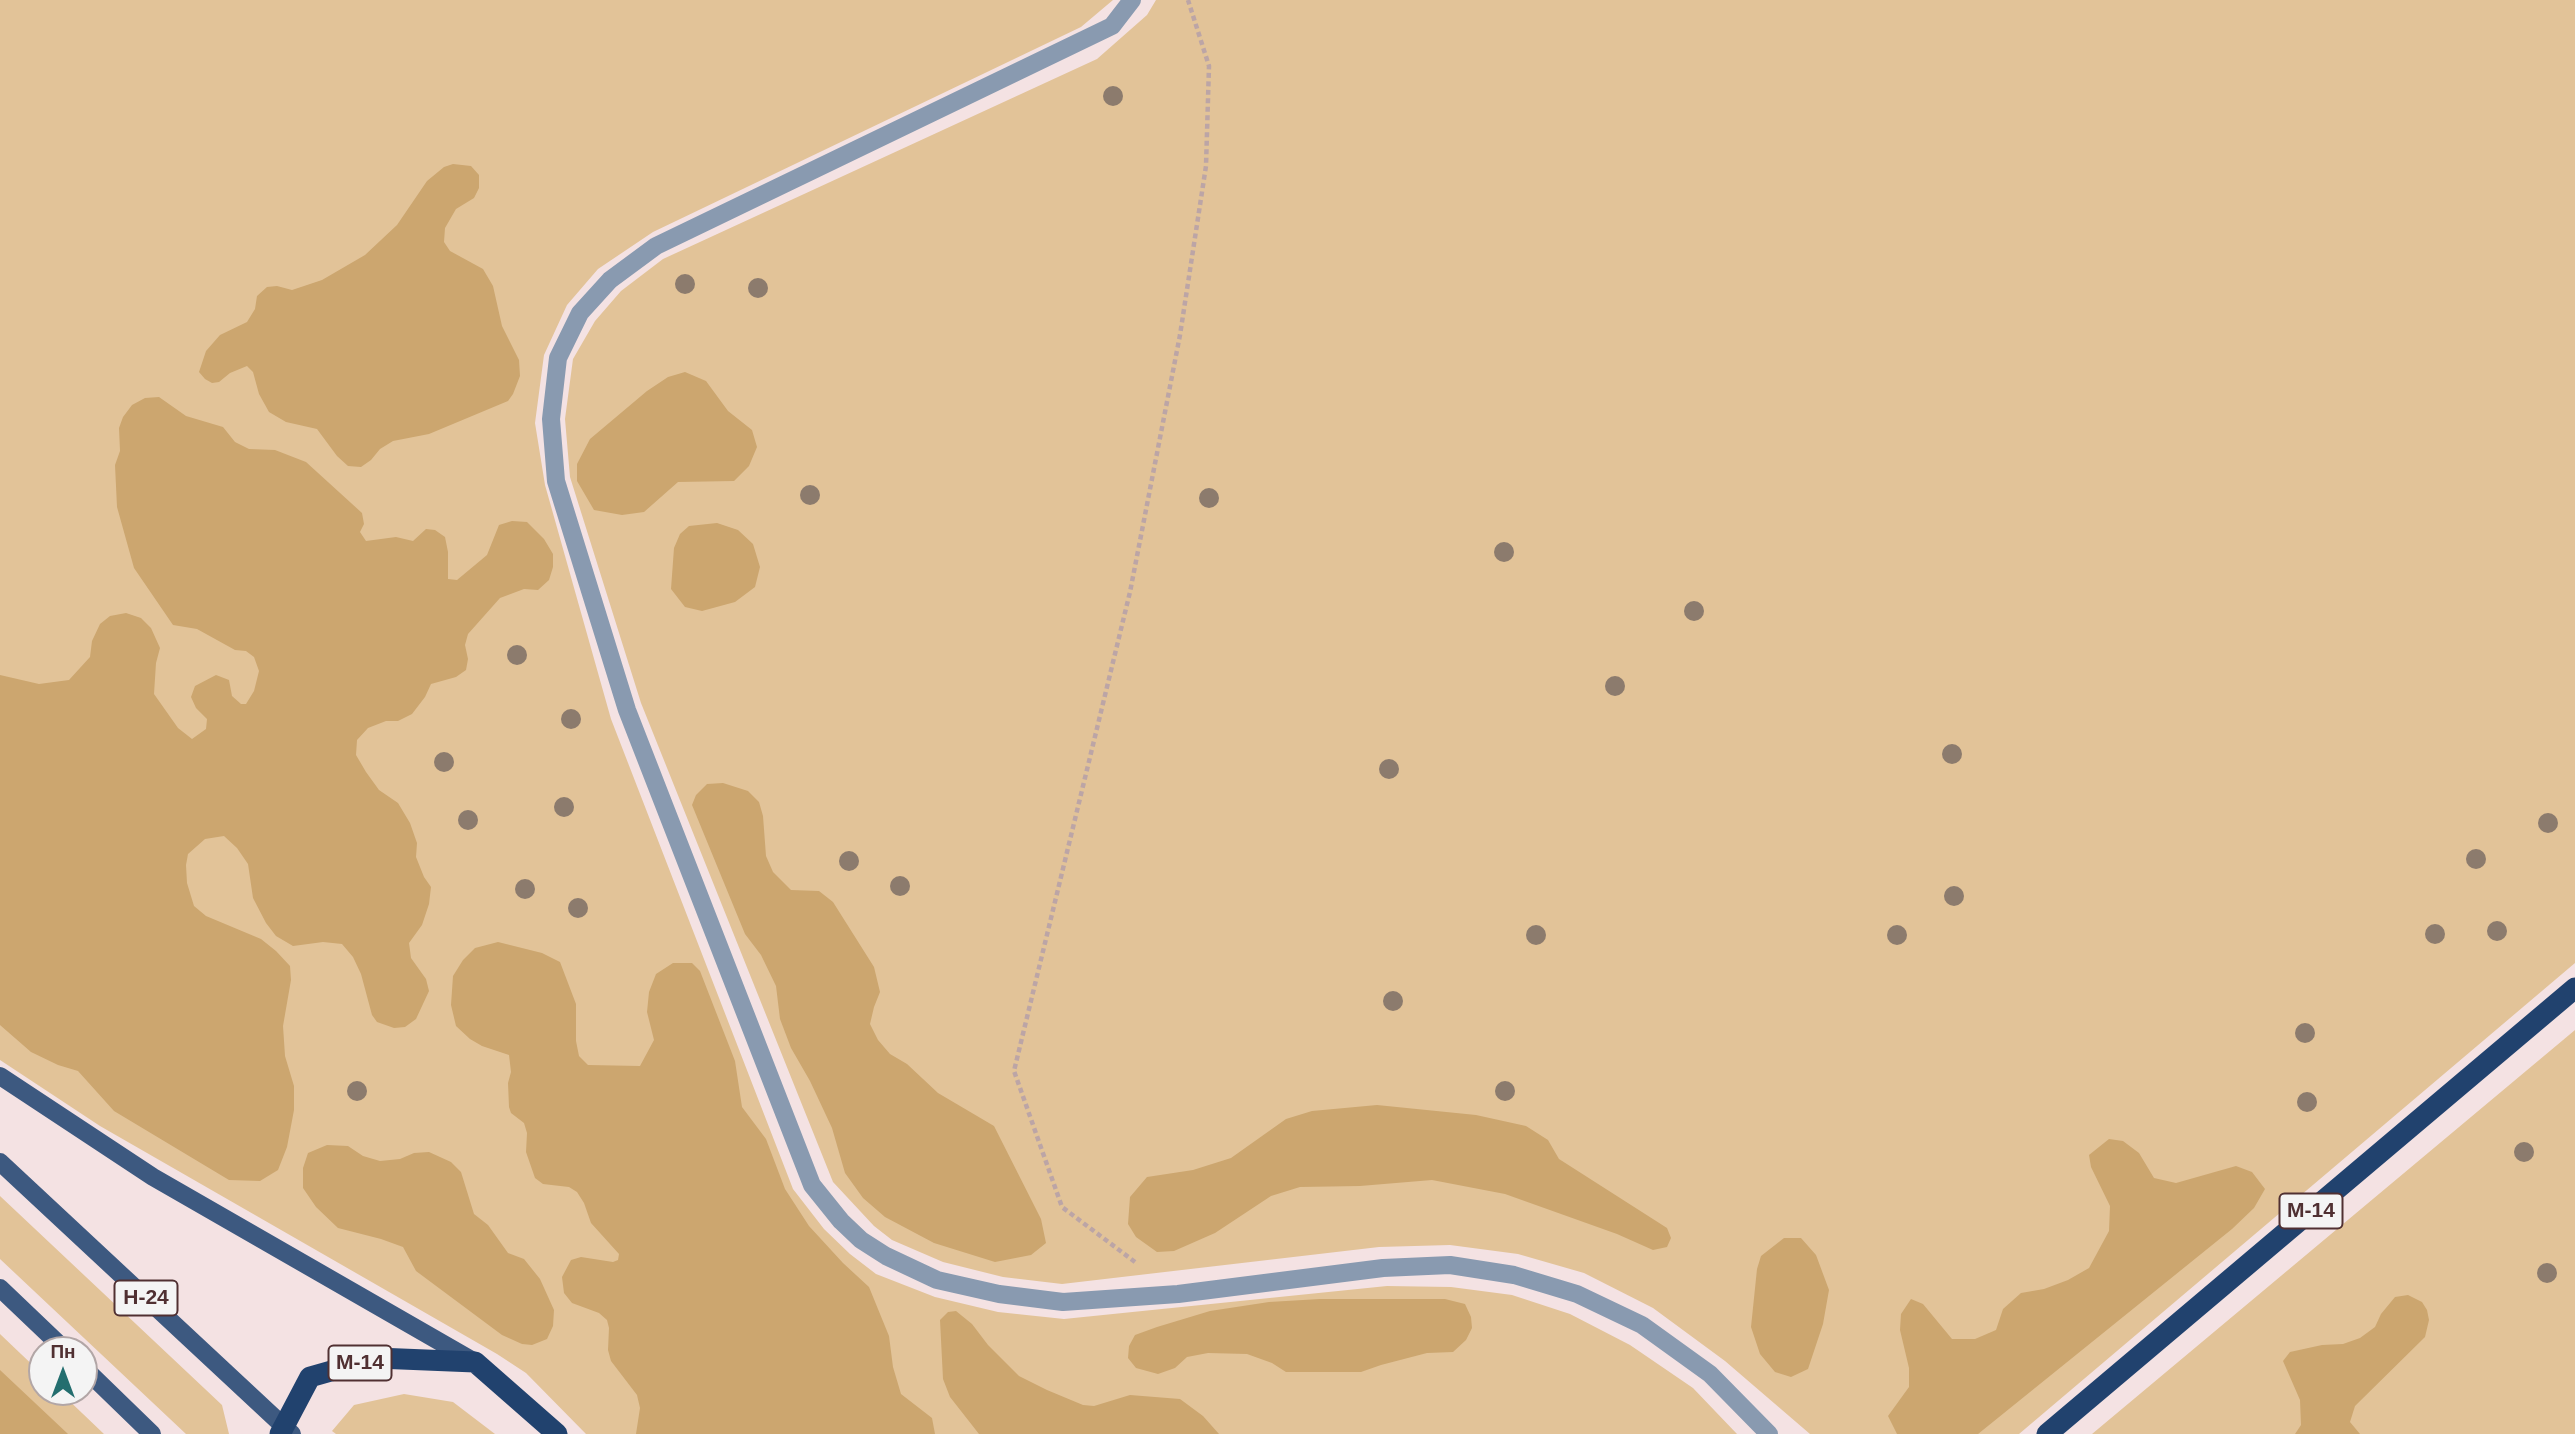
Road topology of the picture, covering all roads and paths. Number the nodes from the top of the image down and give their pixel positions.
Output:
1 (1132, 0) edge
2 (1188, 0) edge
3 (2575, 988) edge
4 (0, 1076) edge
5 (0, 1162) edge
6 (0, 1288) edge
7 (1178, 1294) junction
8 (50, 1336) edge
9 (475, 1362) junction
10 (98, 1382) edge
11 (285, 1431) edge
12 (152, 1434) edge
13 (557, 1434) edge
14 (1769, 1434) edge
15 (2048, 1434) edge

1 - 7 lane
2 - 7 path
3 - 15 highway, М-14
4 - 9 main road
5 - 11 main road, Н-24
6 - 8 main road
7 - 14 lane
9 - 11 highway, М-14
9 - 13 highway
10 - 12 main road

